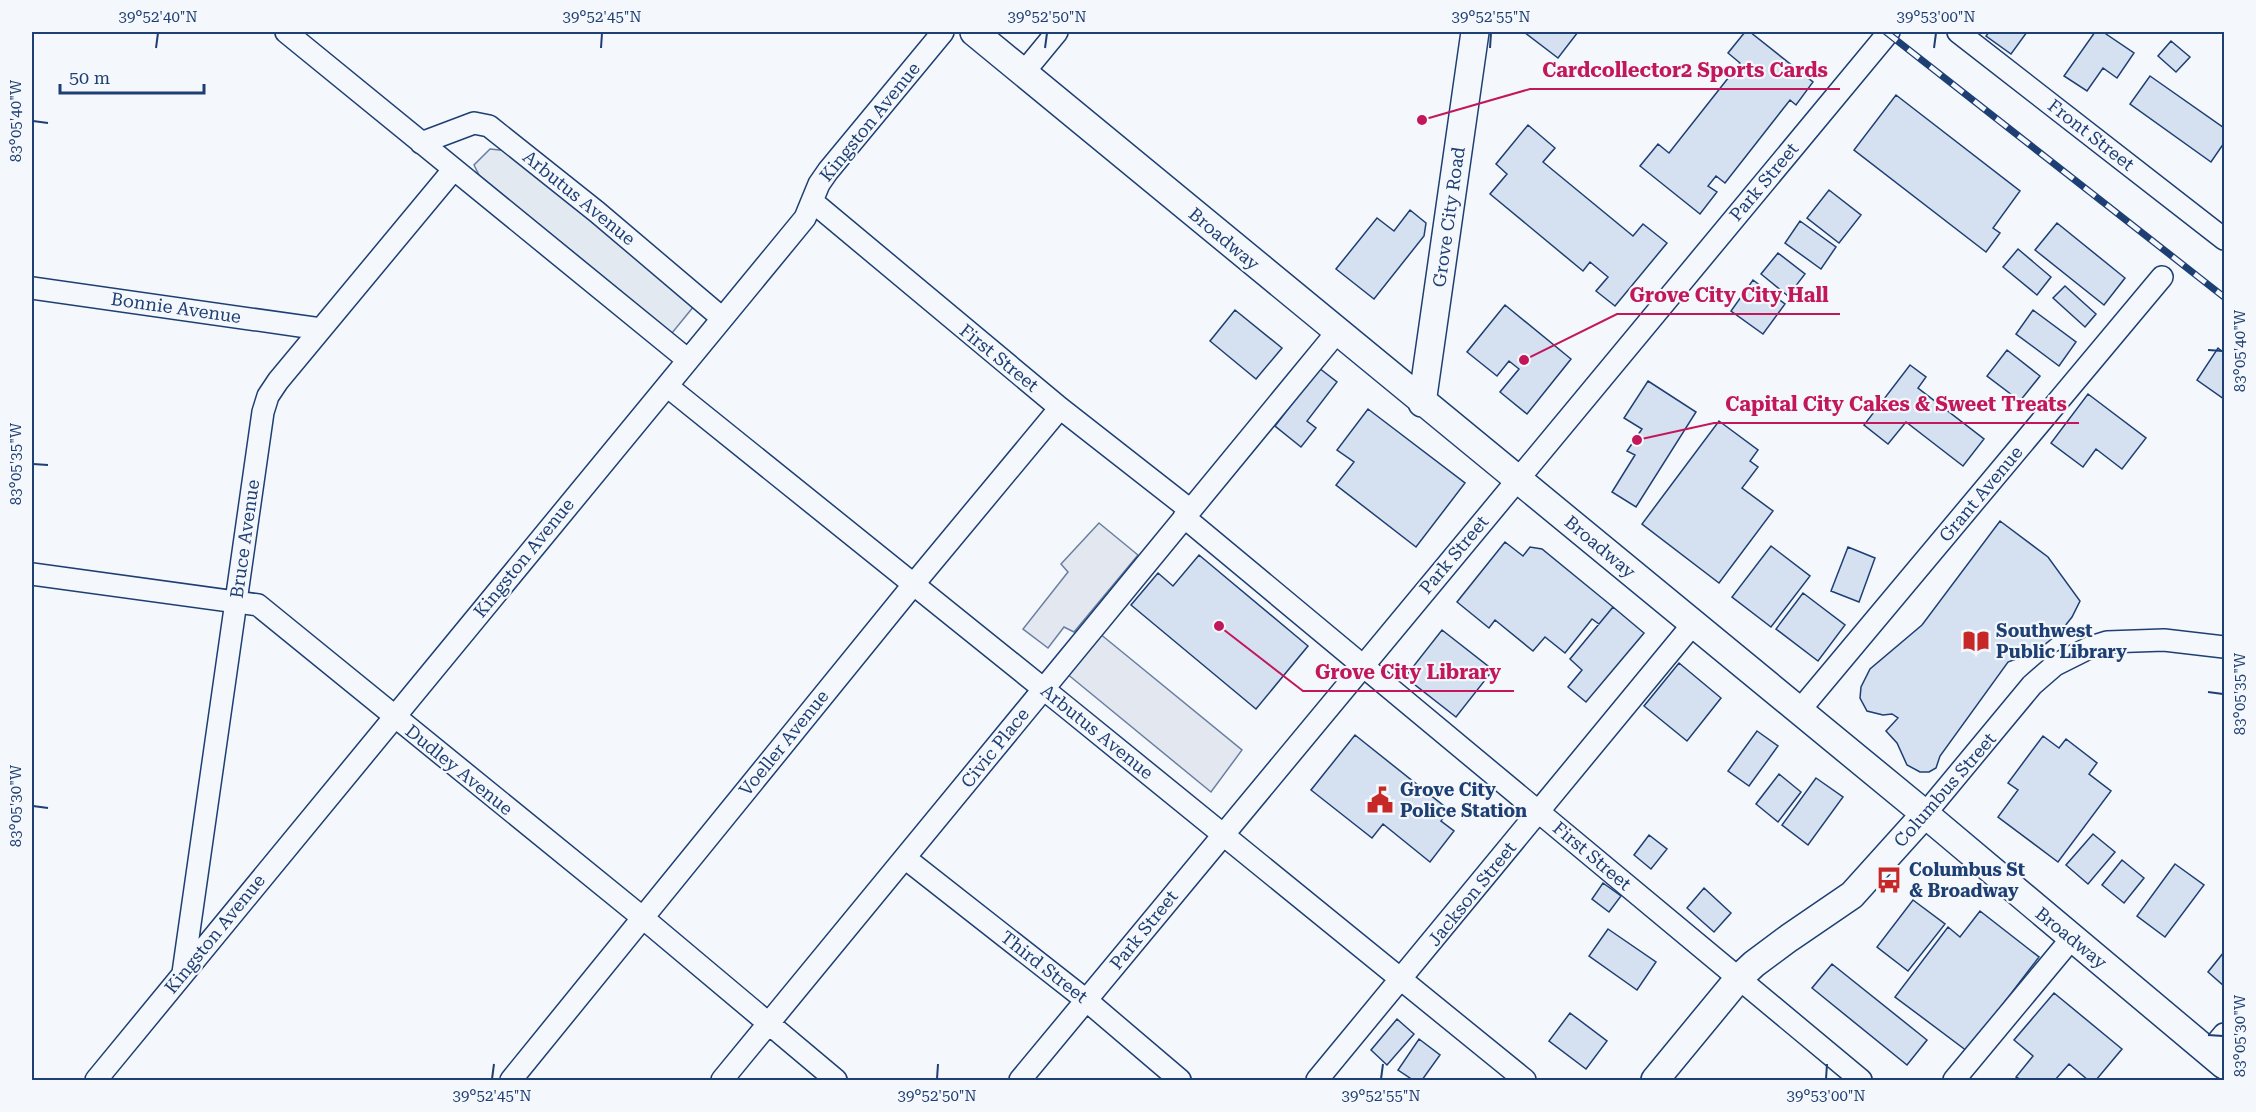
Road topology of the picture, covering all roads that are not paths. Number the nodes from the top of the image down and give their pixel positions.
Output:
1 (286, 32) edge
2 (943, 32) edge
3 (974, 32) edge
4 (1057, 32) edge
5 (1475, 32) edge
6 (1889, 32) edge
7 (1958, 32) edge
8 (1024, 72) junction
9 (422, 142) junction
10 (454, 169) junction
11 (813, 202) junction
12 (2221, 231) edge
13 (2162, 278) dead end
14 (32, 288) edge
15 (722, 318) junction
16 (321, 329) junction
17 (1336, 332) junction
18 (688, 360) junction
19 (667, 386) junction
20 (1422, 403) junction
21 (1060, 408) junction
22 (1517, 479) junction
23 (1186, 513) junction
24 (32, 574) edge
25 (912, 585) junction
26 (236, 603) junction
27 (1693, 624) junction
28 (2224, 646) edge
29 (1362, 666) junction
30 (1044, 689) junction
31 (1799, 711) junction
32 (393, 717) junction
33 (1539, 812) junction
34 (1924, 814) junction
35 (1222, 834) junction
36 (905, 858) junction
37 (643, 918) junction
38 (2073, 938) junction
39 (183, 974) junction
40 (1739, 978) junction
41 (1401, 981) junction
42 (1086, 1000) junction
43 (768, 1024) junction
44 (2219, 1050) edge
45 (96, 1080) edge
46 (511, 1080) edge
47 (722, 1080) edge
48 (836, 1080) edge
49 (1020, 1080) edge
50 (1180, 1080) edge
51 (1317, 1080) edge
52 (1524, 1080) edge
53 (1655, 1080) edge
54 (1861, 1080) edge
55 (1954, 1080) edge

1 - 9 street
2 - 11 street, Kingston Avenue
3 - 8 main road, Broadway
4 - 8 street
5 - 20 main road, Grove City Road
6 - 22 street, Park Street
7 - 12 street, Front Street
8 - 17 main road, Broadway
9 - 10 street
9 - 15 street, Arbutus Avenue
10 - 16 street, Bruce Avenue
10 - 18 street
11 - 15 street, Kingston Avenue
11 - 21 street, First Street
13 - 31 street, Grant Avenue
14 - 16 street, Bonnie Avenue
15 - 18 street, Kingston Avenue
16 - 26 street, Bruce Avenue
17 - 20 main road, Broadway
17 - 23 street, Civic Place
18 - 19 street, Kingston Avenue
19 - 25 street, Arbutus Avenue
19 - 32 street, Kingston Avenue
20 - 22 main road, Broadway
21 - 23 street, First Street
21 - 25 street, Voeller Avenue
22 - 27 main road, Broadway
22 - 29 street, Park Street
23 - 29 street, First Street
23 - 30 street, Civic Place
24 - 26 street, Dudley Avenue
25 - 30 street, Arbutus Avenue
25 - 37 street, Voeller Avenue
26 - 32 street, Dudley Avenue
26 - 39 street, Bruce Avenue
27 - 31 main road, Broadway
27 - 33 street, Jackson Street
28 - 34 street, Columbus Street
29 - 33 street, First Street
29 - 35 street, Park Street
30 - 35 street, Arbutus Avenue
30 - 36 street, Civic Place
31 - 34 main road, Broadway
32 - 37 street, Dudley Avenue
32 - 39 street, Kingston Avenue
33 - 40 street, First Street
33 - 41 street, Jackson Street
34 - 38 main road, Broadway
34 - 40 main road, Columbus Street
35 - 41 street, Arbutus Avenue
35 - 42 street, Park Street
36 - 42 street, Third Street
36 - 43 street, Civic Place
37 - 43 street, Dudley Avenue
37 - 46 street, Voeller Avenue
38 - 44 main road, Broadway
38 - 55 street
39 - 45 street, Kingston Avenue
40 - 53 main road, Columbus Street
40 - 54 street, First Street
41 - 51 street, Jackson Street
41 - 52 street, Arbutus Avenue
42 - 49 street, Park Street
42 - 50 street, Third Street
43 - 47 street, Civic Place
43 - 48 street, Dudley Avenue

